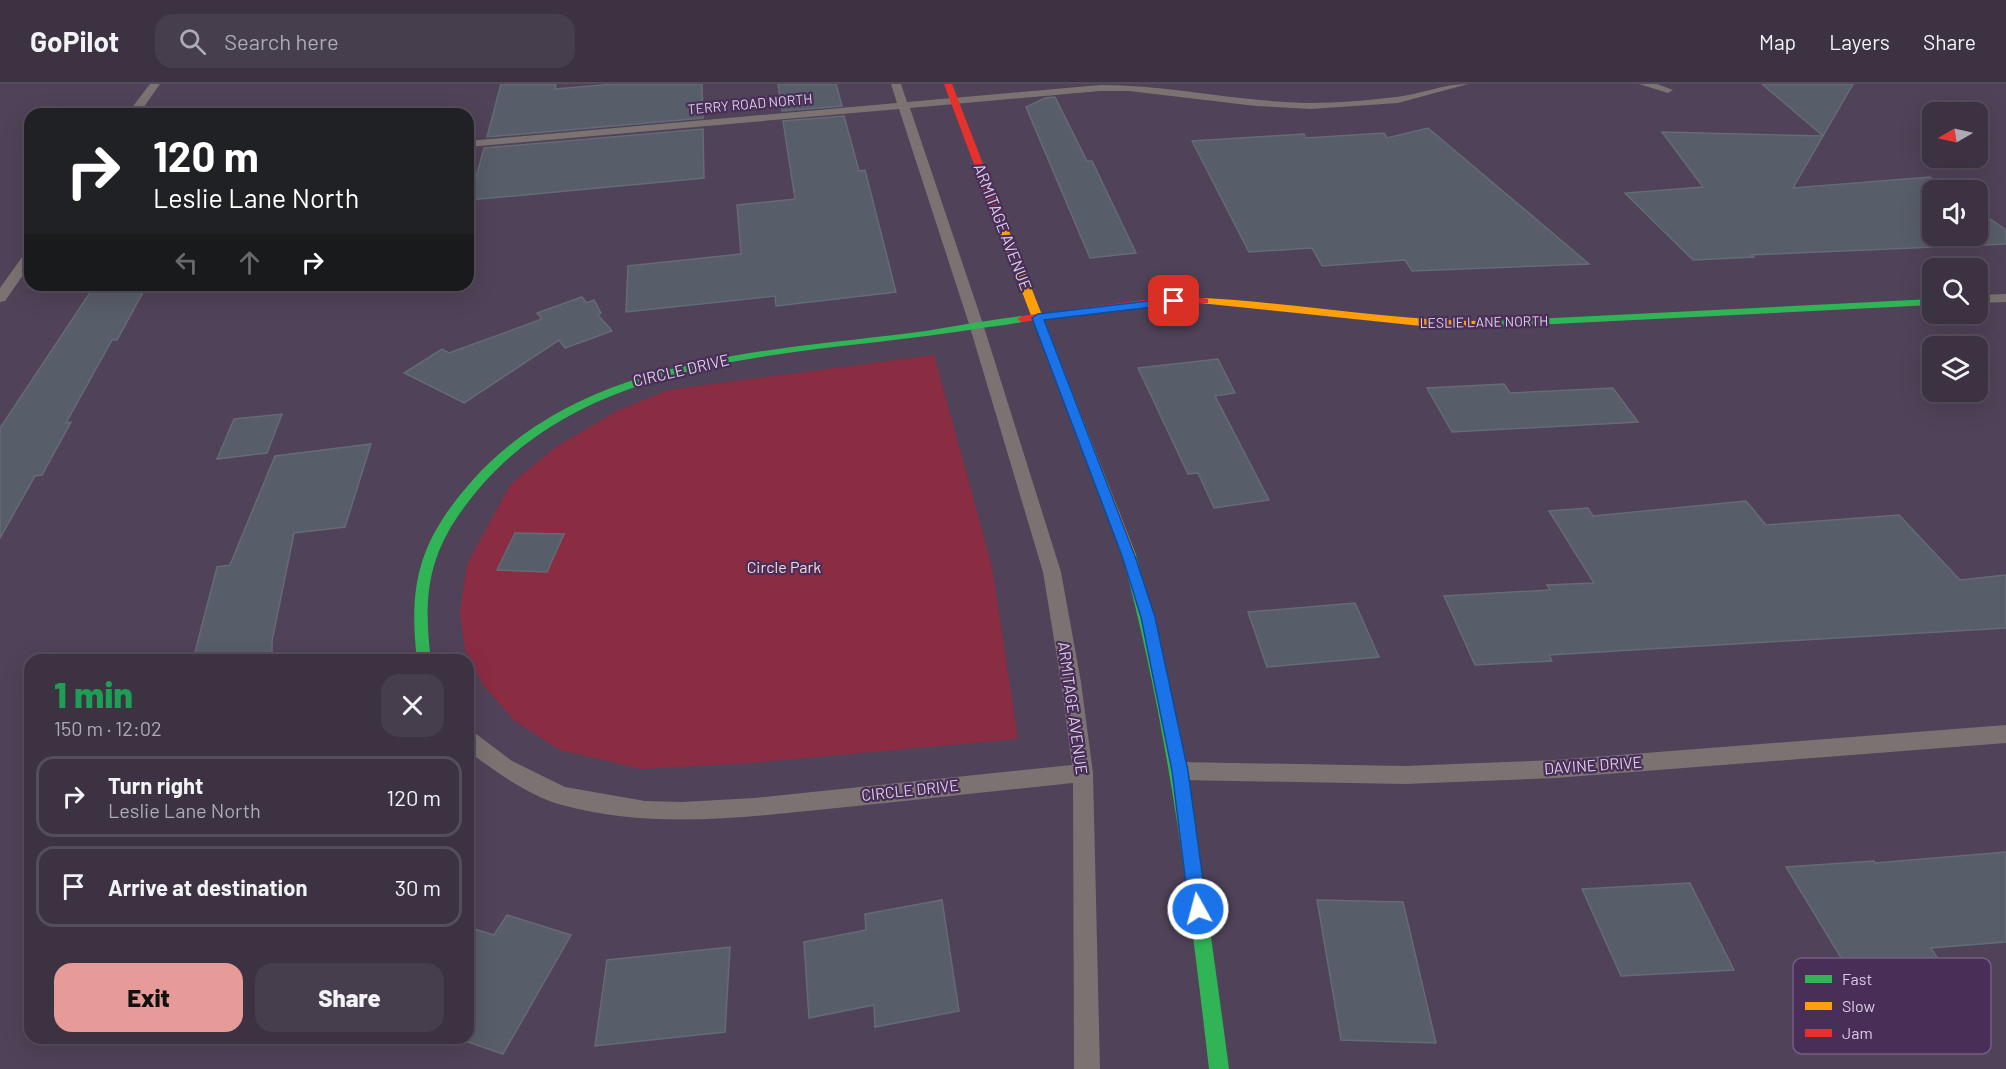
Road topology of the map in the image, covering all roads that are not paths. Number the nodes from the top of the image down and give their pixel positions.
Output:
1 (156, 84) edge
2 (896, 84) edge
3 (948, 84) edge
4 (1463, 84) edge
5 (1644, 84) edge
6 (1668, 90) dead end
7 (955, 103) junction
8 (902, 106) junction
9 (138, 108) edge
10 (474, 143) edge
11 (24, 264) edge
12 (0, 298) edge
13 (2006, 298) edge
14 (1988, 299) edge
15 (1922, 302) edge
16 (1038, 318) junction
17 (976, 324) junction
18 (423, 654) edge
19 (2006, 734) edge
20 (474, 744) edge
21 (1180, 771) junction
22 (1083, 773) junction
23 (1087, 1069) edge
24 (1219, 1069) edge

1 - 9 street
2 - 8 street, ARMITAGE AVENUE
3 - 7 street, ARMITAGE AVENUE
4 - 7 street, TERRY ROAD NORTH
5 - 6 street
7 - 8 street, TERRY ROAD NORTH
7 - 16 street, ARMITAGE AVENUE
8 - 10 street, TERRY ROAD NORTH
8 - 17 street, ARMITAGE AVENUE
11 - 12 street
13 - 14 street
15 - 16 street, LESLIE LANE NORTH
16 - 17 street, CIRCLE DRIVE
16 - 21 street, ARMITAGE AVENUE
17 - 18 street, CIRCLE DRIVE
17 - 22 street, ARMITAGE AVENUE
19 - 21 street, DAVINE DRIVE
20 - 22 street, CIRCLE DRIVE
21 - 24 street, ARMITAGE AVENUE
22 - 23 street, ARMITAGE AVENUE

